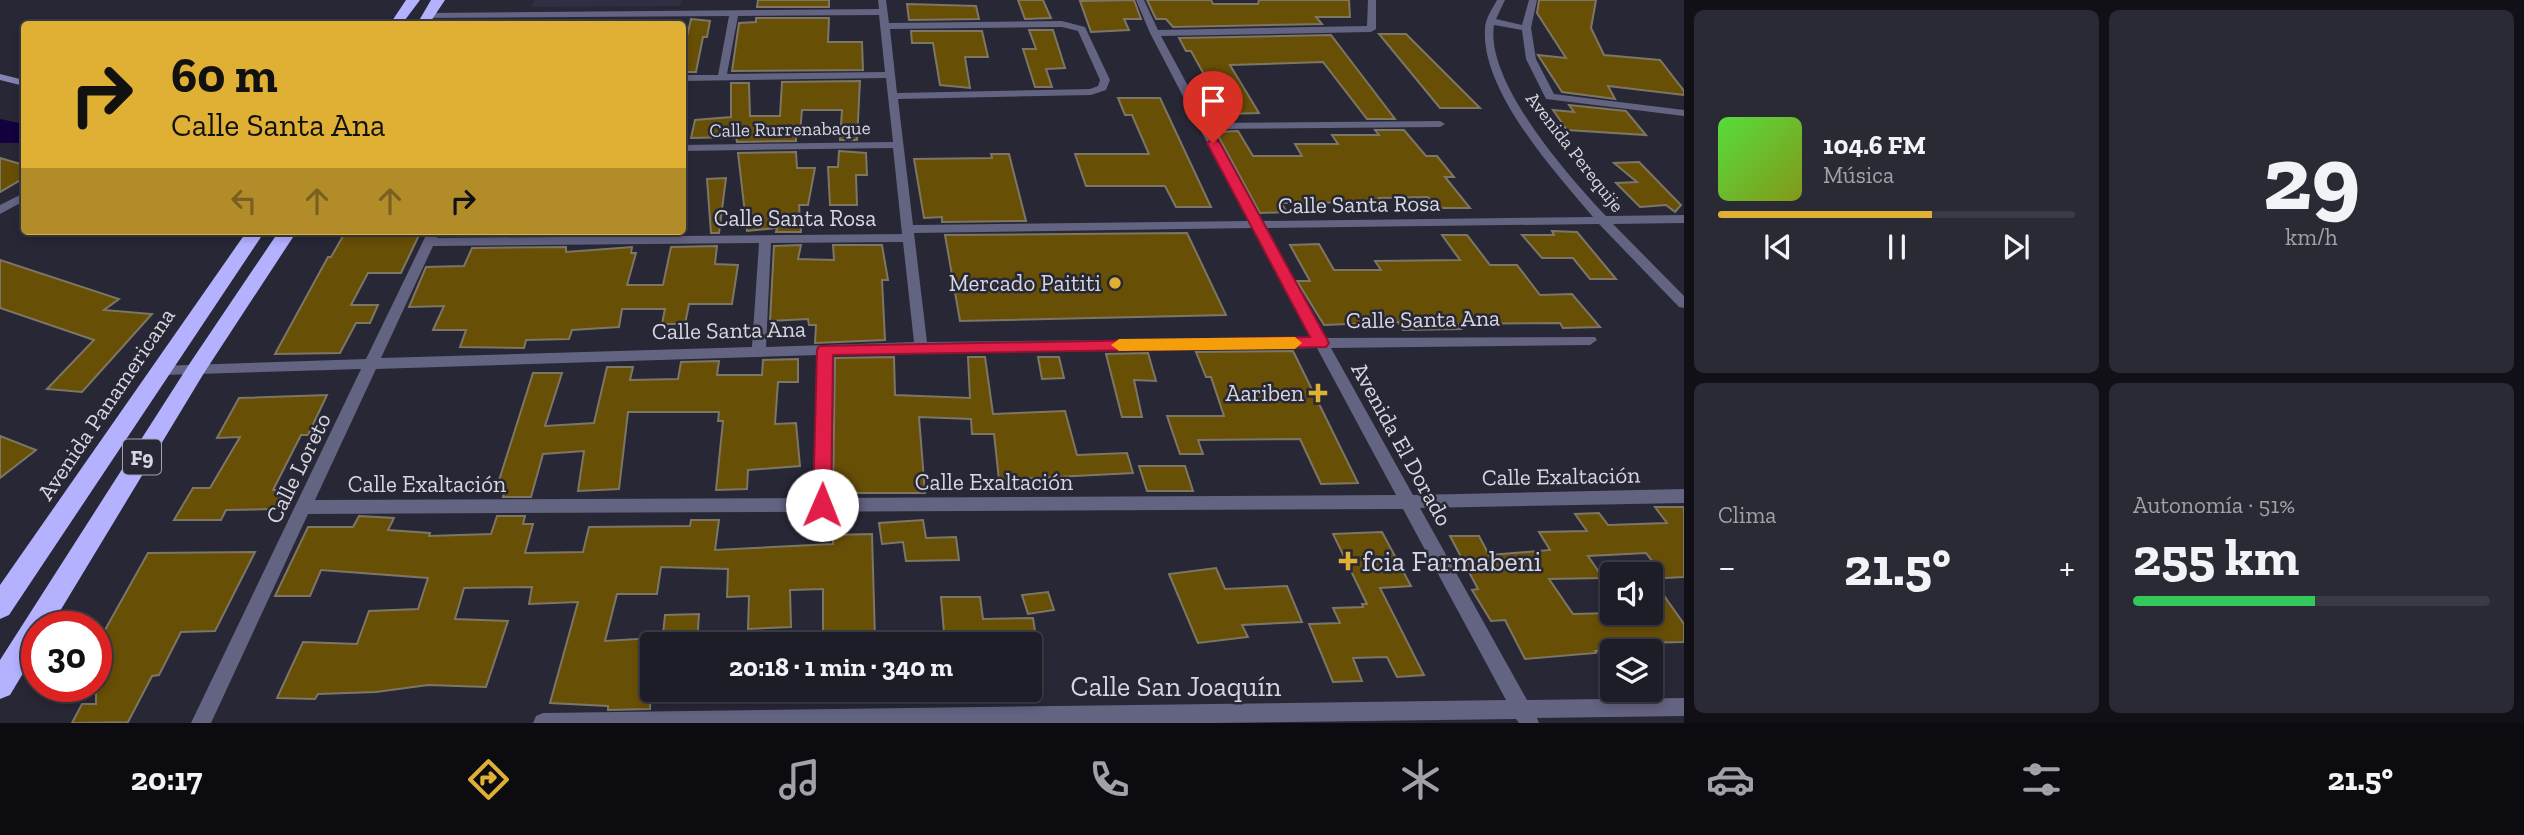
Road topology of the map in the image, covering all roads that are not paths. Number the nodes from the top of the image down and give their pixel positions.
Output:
1 (413, 0) edge
2 (438, 0) edge
3 (1140, 0) edge
4 (1372, 0) edge
5 (1501, 0) edge
6 (1533, 0) edge
7 (882, 6) edge
8 (734, 13) junction
9 (426, 20) edge
10 (524, 20) edge
11 (1490, 20) junction
12 (398, 21) edge
13 (885, 26) junction
14 (1527, 28) junction
15 (1155, 33) junction
16 (890, 75) junction
17 (0, 77) edge
18 (722, 77) junction
19 (686, 78) edge
20 (21, 82) edge
21 (893, 96) junction
22 (1684, 113) edge
23 (1440, 124) dead end
24 (1204, 126) junction
25 (898, 145) junction
26 (686, 148) edge
27 (21, 198) edge
28 (0, 210) edge
29 (1684, 219) edge
30 (1602, 221) junction
31 (1257, 226) junction
32 (908, 234) junction
33 (253, 235) edge
34 (285, 235) edge
35 (431, 236) edge
36 (765, 239) junction
37 (1684, 304) edge
38 (1590, 340) dead end
39 (1321, 343) junction
40 (921, 347) junction
41 (825, 350) junction
42 (758, 352) junction
43 (374, 362) junction
44 (197, 368) junction
45 (162, 370) junction
46 (1684, 496) edge
47 (1408, 502) junction
48 (822, 505) junction
49 (305, 507) junction
50 (0, 607) edge
51 (0, 685) edge
52 (1684, 708) edge
53 (1526, 717) edge
54 (1078, 719) edge
55 (630, 722) edge
56 (201, 723) edge
57 (543, 723) edge

1 - 12 highway
2 - 9 highway
3 - 15 street, Avenida El Dorado
4 - 15 street
5 - 11 street
6 - 14 street
7 - 8 street
7 - 13 street
8 - 10 street
8 - 18 street
9 - 10 street
11 - 14 street
11 - 30 street, Avenida Perequije
13 - 16 street
13 - 21 street
14 - 22 street
15 - 24 street, Avenida El Dorado
16 - 18 street
16 - 21 street
17 - 20 street
18 - 19 street
21 - 25 street
23 - 24 street
24 - 31 street, Avenida El Dorado
25 - 26 street, Calle Rurrenabaque
25 - 32 street
27 - 28 street
29 - 30 street, Calle Santa Rosa
30 - 31 street, Calle Santa Rosa
30 - 37 street, Avenida Perequije
31 - 32 street, Calle Santa Rosa
31 - 39 street, Avenida El Dorado
32 - 36 street, Calle Santa Rosa
32 - 40 street
33 - 45 highway, Avenida Panamericana / F9
34 - 44 highway, F9
35 - 36 street, Calle Santa Rosa
35 - 43 street, Calle Loreto
36 - 42 street
38 - 39 street, Calle Santa Ana
39 - 40 street, Calle Santa Ana
39 - 47 street, Avenida El Dorado
40 - 41 street, Calle Santa Ana
41 - 42 street, Calle Santa Ana
41 - 48 street
42 - 43 street, Calle Santa Ana
43 - 44 street, Calle Santa Ana
43 - 49 street, Calle Loreto
44 - 45 street, Calle Santa Ana
44 - 51 highway, F9
45 - 50 highway, Avenida Panamericana / F9
46 - 47 street, Calle Exaltación
47 - 48 street, Calle Exaltación
47 - 53 street, Avenida El Dorado
48 - 49 street, Calle Exaltación
49 - 56 street, Calle Loreto
52 - 53 street, Calle San Joaquín
53 - 54 street, Calle San Joaquín
54 - 55 street, Calle San Joaquín
55 - 57 street, Calle San Joaquín

